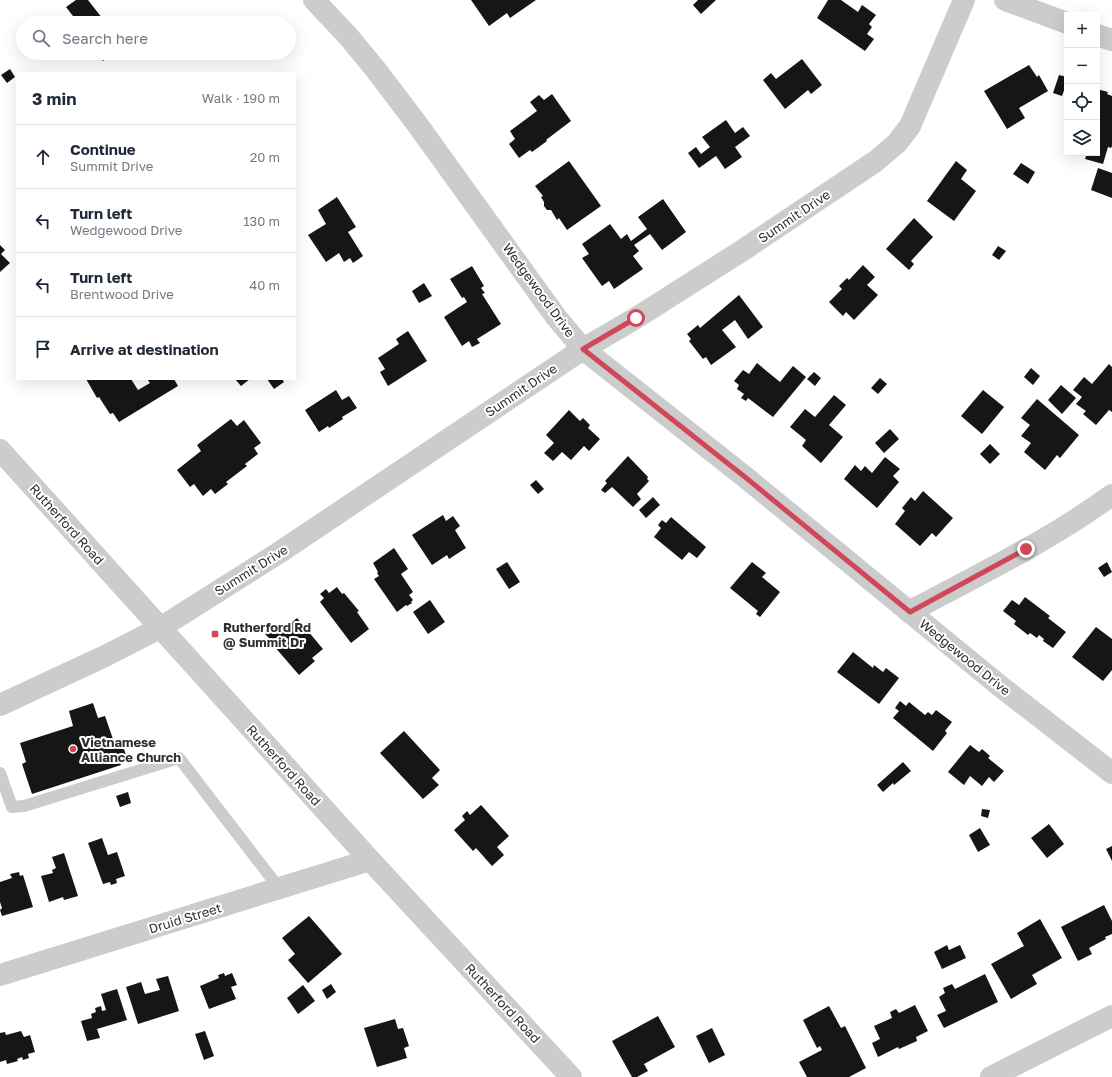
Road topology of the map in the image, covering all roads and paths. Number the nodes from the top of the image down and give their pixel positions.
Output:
1 (314, 0) edge
2 (964, 0) edge
3 (1005, 0) edge
4 (1064, 22) edge
5 (1100, 36) edge
6 (1112, 40) edge
7 (583, 349) junction
8 (0, 450) edge
9 (1112, 495) edge
10 (910, 612) junction
11 (160, 628) junction
12 (0, 705) edge
13 (0, 773) edge
14 (1112, 773) edge
15 (370, 860) junction
16 (280, 888) junction
17 (0, 975) edge
18 (1112, 1016) edge
19 (571, 1077) edge
20 (991, 1077) edge

1 - 7 street, Wedgewood Drive
2 - 7 street, Summit Drive
3 - 4 street
5 - 6 street
7 - 10 street, Wedgewood Drive
7 - 11 street, Summit Drive
8 - 11 street, Rutherford Road
9 - 10 street
10 - 14 street, Wedgewood Drive
11 - 12 street, Summit Drive
11 - 15 street, Rutherford Road
13 - 16 lane
15 - 16 street, Druid Street
15 - 19 street, Rutherford Road
16 - 17 street, Druid Street
18 - 20 street

